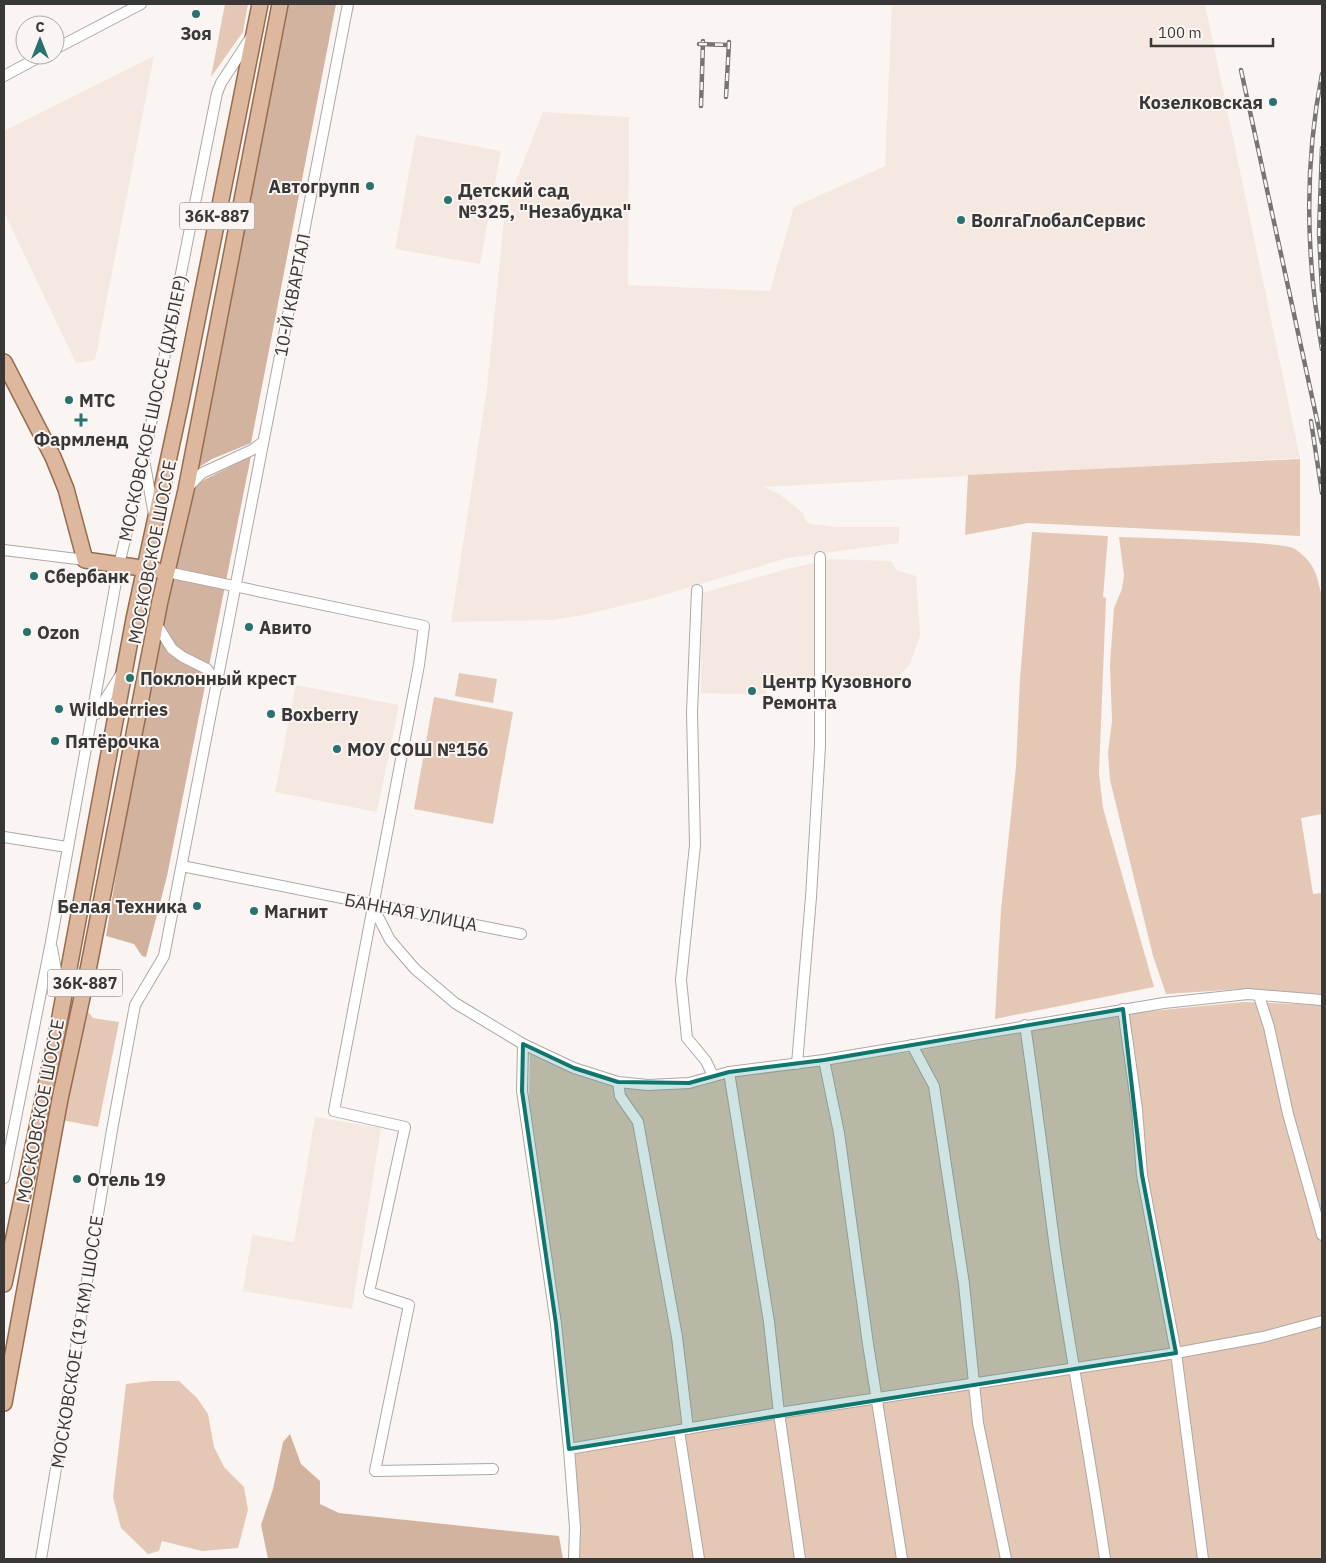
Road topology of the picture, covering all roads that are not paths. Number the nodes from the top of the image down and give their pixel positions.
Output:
1 (141, 4) edge
2 (260, 4) edge
3 (280, 4) edge
4 (348, 4) edge
5 (254, 31) junction
6 (65, 44) edge
7 (24, 65) edge
8 (4, 76) edge
9 (4, 362) edge
10 (263, 442) junction
11 (144, 459) junction
12 (186, 490) junction
13 (155, 522) junction
14 (4, 550) edge
15 (820, 557) dead end
16 (84, 560) junction
17 (119, 565) junction
18 (146, 569) junction
19 (167, 572) junction
20 (238, 586) junction
21 (698, 590) dead end
22 (157, 625) junction
23 (125, 669) junction
24 (218, 685) junction
25 (93, 719) junction
26 (4, 837) edge
27 (67, 846) junction
28 (182, 866) junction
29 (372, 905) junction
30 (521, 934) dead end
31 (52, 942) junction
32 (1259, 996) junction
33 (1322, 1000) edge
34 (61, 1001) junction
35 (1123, 1009) junction
36 (1025, 1025) junction
37 (523, 1044) junction
38 (912, 1045) junction
39 (824, 1060) junction
40 (798, 1064) junction
41 (728, 1072) junction
42 (712, 1076) junction
43 (618, 1082) junction
44 (4, 1178) edge
45 (24, 1196) junction
46 (41, 1197) junction
47 (18, 1222) junction
48 (36, 1225) junction
49 (1322, 1235) edge
50 (4, 1284) edge
51 (1322, 1321) edge
52 (1176, 1353) junction
53 (1075, 1366) junction
54 (975, 1383) junction
55 (876, 1398) junction
56 (4, 1403) edge
57 (779, 1413) junction
58 (683, 1430) junction
59 (569, 1449) junction
60 (492, 1469) dead end
61 (41, 1559) edge
62 (574, 1559) edge
63 (699, 1559) edge
64 (800, 1559) edge
65 (902, 1559) edge
66 (1006, 1559) edge
67 (1105, 1559) edge
68 (1203, 1559) edge

1 - 6 street
2 - 5 main road, МОСКОВСКОЕ ШОССЕ / 36К-887
3 - 12 main road, МОСКОВСКОЕ ШОССЕ / 36К-887
4 - 10 street, 10-Й КВАРТАЛ
5 - 11 street, МОСКОВСКОЕ ШОССЕ (ДУБЛЕР)
5 - 13 main road, МОСКОВСКОЕ ШОССЕ / 36К-887
7 - 8 street
9 - 16 main road
10 - 12 street
10 - 20 street, 10-Й КВАРТАЛ
11 - 13 street
11 - 17 street, МОСКОВСКОЕ ШОССЕ (ДУБЛЕР)
12 - 19 main road, МОСКОВСКОЕ ШОССЕ / 36К-887
13 - 18 main road, МОСКОВСКОЕ ШОССЕ / 36К-887
14 - 16 street
15 - 40 street
16 - 17 main road
17 - 18 main road
17 - 25 street, МОСКОВСКОЕ ШОССЕ (ДУБЛЕР)
18 - 19 main road
18 - 23 main road, МОСКОВСКОЕ ШОССЕ / 36К-887
19 - 20 street
19 - 22 main road, МОСКОВСКОЕ ШОССЕ / 36К-887
20 - 24 street, 10-Й КВАРТАЛ
20 - 29 street
21 - 42 street
22 - 24 street
22 - 46 main road, МОСКОВСКОЕ ШОССЕ / 36К-887
23 - 25 street
23 - 34 main road, МОСКОВСКОЕ ШОССЕ / 36К-887
24 - 28 street, МОСКОВСКОЕ (19 КМ) ШОССЕ
25 - 27 street, МОСКОВСКОЕ ШОССЕ (ДУБЛЕР)
26 - 27 street
27 - 31 street, МОСКОВСКОЕ ШОССЕ (ДУБЛЕР)
28 - 29 street, БАННАЯ УЛИЦА
28 - 61 street, МОСКОВСКОЕ (19 КМ) ШОССЕ
29 - 30 street, БАННАЯ УЛИЦА
29 - 37 street
29 - 60 street
31 - 34 street
31 - 44 street, МОСКОВСКОЕ ШОССЕ (ДУБЛЕР)
32 - 33 street
32 - 35 street
32 - 49 street
34 - 45 main road, МОСКОВСКОЕ ШОССЕ / 36К-887
35 - 36 street
35 - 52 street
36 - 38 street
36 - 53 street
37 - 43 street
37 - 59 street
38 - 39 street
38 - 54 street
39 - 40 street
39 - 55 street
40 - 41 street
41 - 42 street
41 - 57 street
42 - 43 street
43 - 58 street
45 - 46 main road
45 - 47 main road, МОСКОВСКОЕ ШОССЕ / 36К-887
46 - 48 main road, МОСКОВСКОЕ ШОССЕ / 36К-887
47 - 48 main road
47 - 50 main road, МОСКОВСКОЕ ШОССЕ / 36К-887
48 - 56 main road, МОСКОВСКОЕ ШОССЕ / 36К-887
51 - 52 street
52 - 53 street
52 - 68 street
53 - 54 street
53 - 67 street
54 - 55 street
54 - 66 street
55 - 57 street
55 - 65 street
57 - 58 street
57 - 64 street
58 - 59 street
58 - 63 street
59 - 62 street

